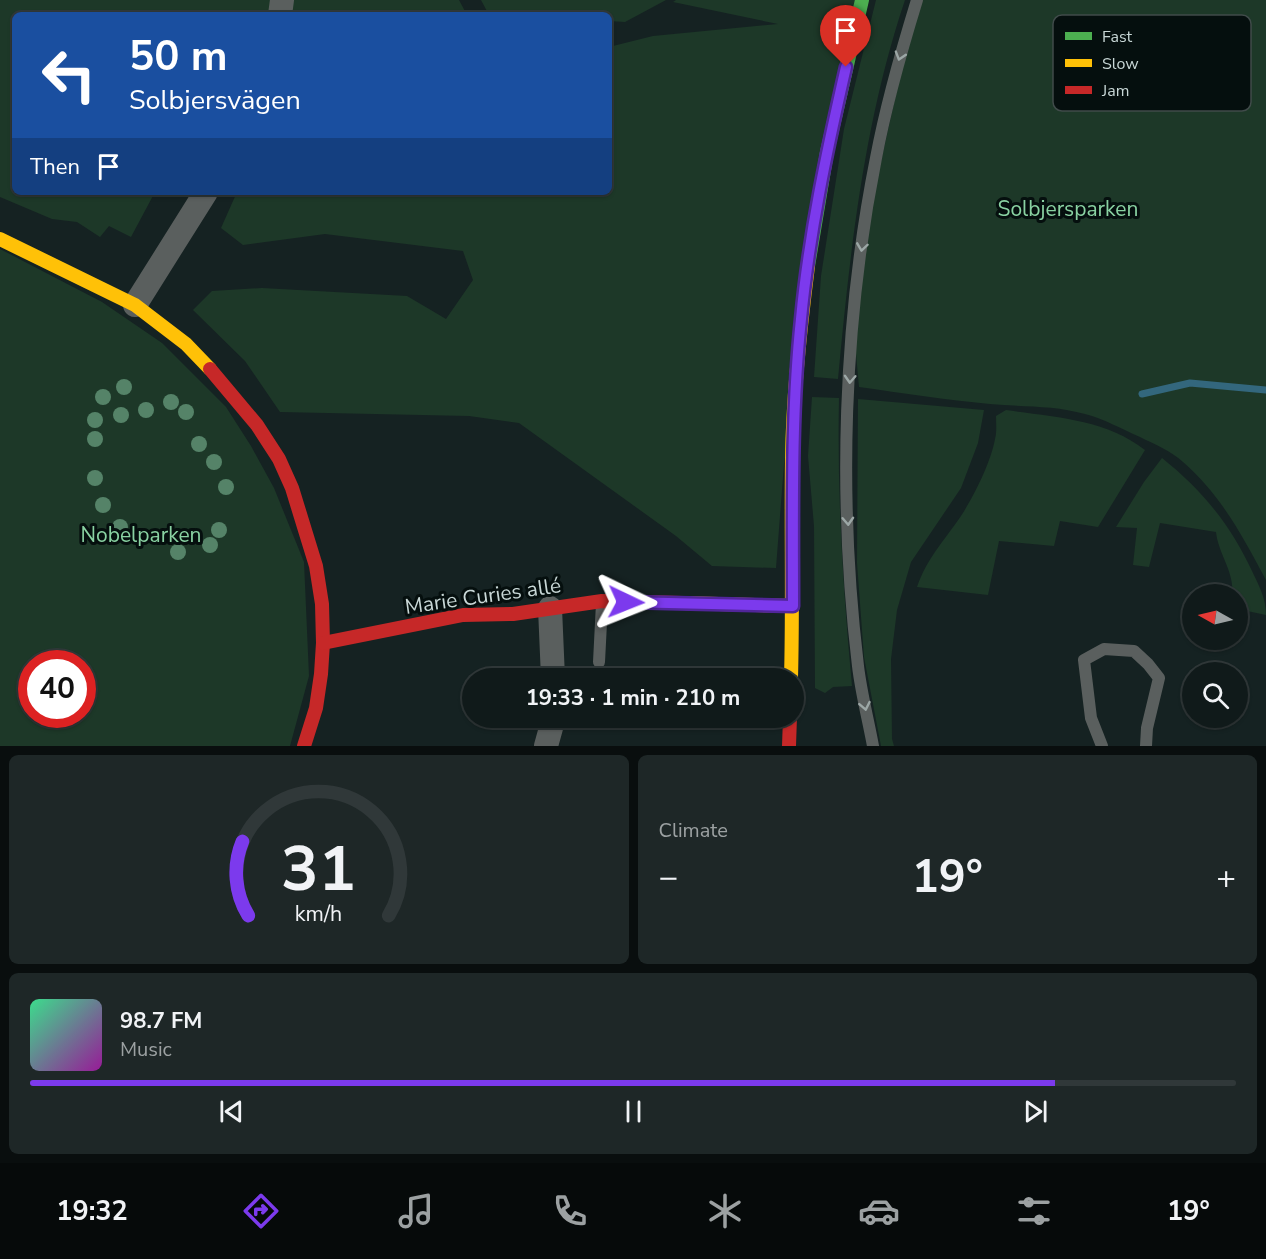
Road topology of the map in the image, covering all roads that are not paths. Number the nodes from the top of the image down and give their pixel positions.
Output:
1 (862, 0) edge
2 (917, 0) edge
3 (204, 195) edge
4 (0, 239) edge
5 (135, 305) junction
6 (602, 601) junction
7 (793, 606) junction
8 (550, 608) junction
9 (324, 643) junction
10 (599, 662) dead end
11 (553, 668) edge
12 (791, 668) edge
13 (551, 728) edge
14 (790, 728) edge
15 (304, 746) edge
16 (546, 746) edge
17 (789, 746) edge
18 (873, 746) edge
19 (1102, 746) edge
20 (1146, 746) edge

1 - 7 street
2 -> 18 lane
3 - 5 street
4 - 5 street
5 - 9 street
6 - 7 street, Marie Curies allé
6 - 8 street, Marie Curies allé
6 - 10 lane
7 - 12 street
8 - 9 street, Marie Curies allé
8 - 11 street
9 - 15 street
13 - 16 street
14 - 17 street
19 - 20 lane

